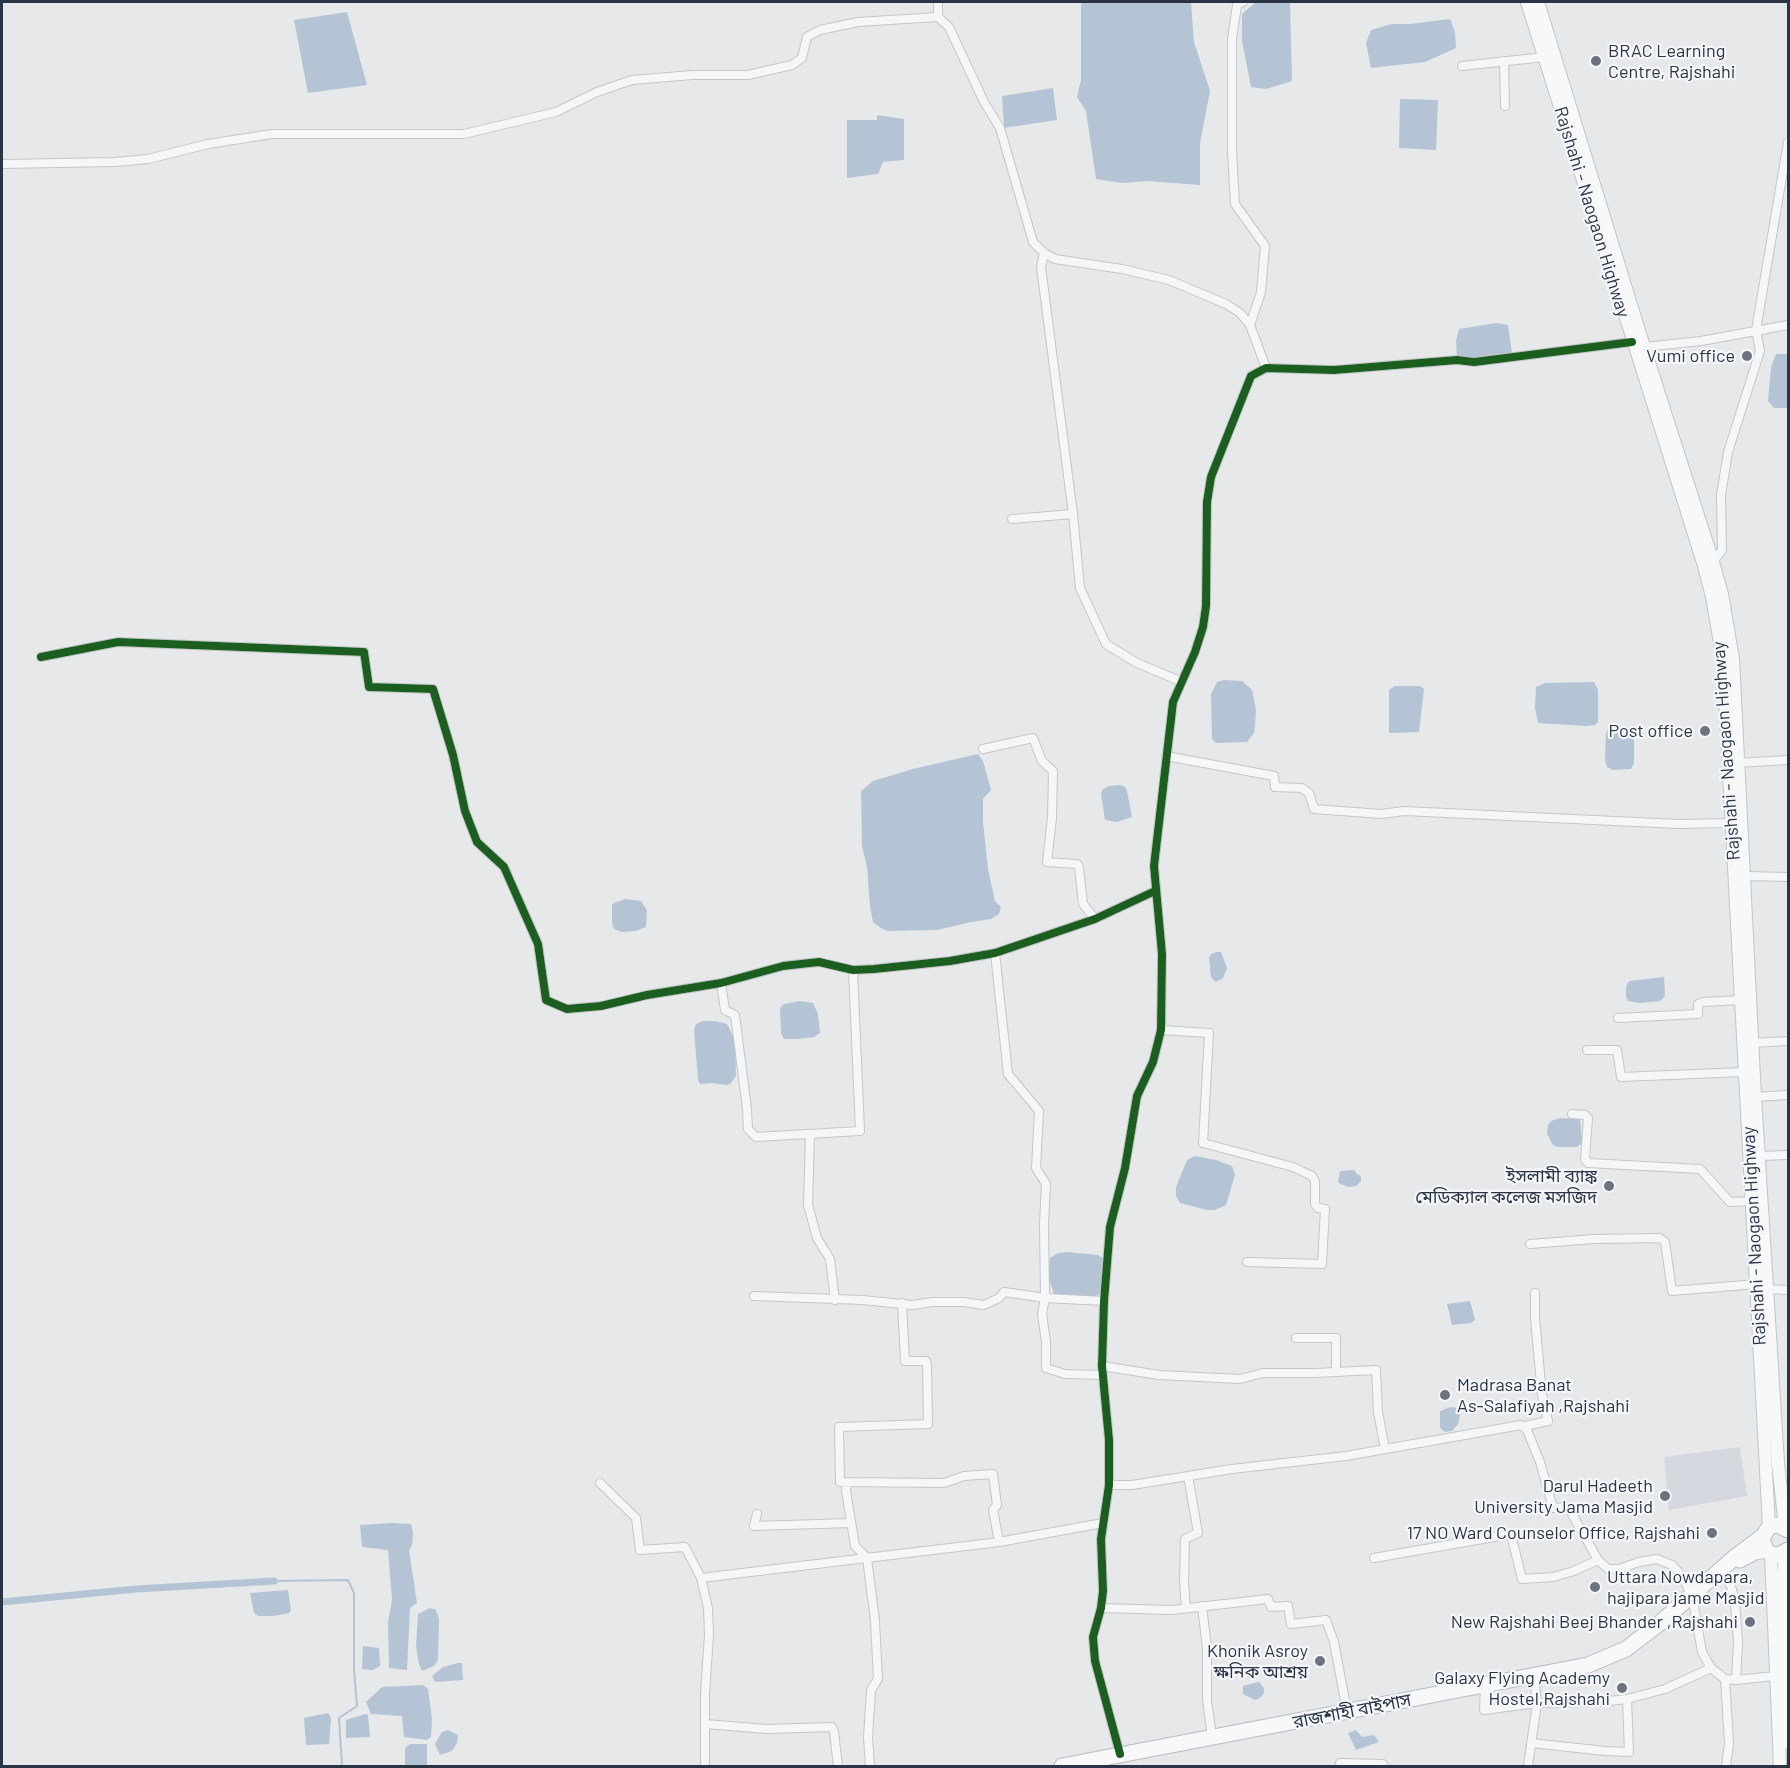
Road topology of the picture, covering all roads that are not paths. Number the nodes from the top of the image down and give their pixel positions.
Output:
1 (938, 2) edge
2 (1527, 2) edge
3 (1538, 2) edge
4 (1239, 3) edge
5 (938, 17) junction
6 (1544, 57) junction
7 (1504, 61) junction
8 (1462, 66) dead end
9 (1505, 106) dead end
10 (1788, 142) edge
11 (2, 164) edge
12 (1044, 253) junction
13 (1619, 282) junction
14 (1250, 325) junction
15 (1788, 325) edge
16 (1756, 330) junction
17 (1632, 342) junction
18 (1644, 347) junction
19 (1266, 368) junction
20 (1661, 415) junction
21 (1073, 514) junction
22 (1012, 519) dead end
23 (1713, 562) junction
24 (41, 657) dead end
25 (1182, 682) junction
26 (983, 749) dead end
27 (1166, 756) junction
28 (1788, 760) edge
29 (1733, 764) junction
30 (1731, 823) junction
31 (1744, 876) junction
32 (1788, 877) edge
33 (1155, 891) junction
34 (1095, 919) junction
35 (995, 953) junction
36 (853, 970) junction
37 (721, 983) junction
38 (1740, 1000) junction
39 (1618, 1018) dead end
40 (1161, 1030) junction
41 (1788, 1041) edge
42 (1752, 1042) junction
43 (1587, 1050) dead end
44 (1744, 1072) junction
45 (1788, 1095) edge
46 (1755, 1097) junction
47 (1572, 1114) dead end
48 (810, 1134) junction
49 (1788, 1155) edge
50 (1759, 1156) junction
51 (1757, 1200) junction
52 (1530, 1244) dead end
53 (1246, 1262) dead end
54 (1762, 1287) junction
55 (1788, 1290) edge
56 (1535, 1293) dead end
57 (754, 1296) dead end
58 (1045, 1298) junction
59 (835, 1300) junction
60 (1104, 1301) junction
61 (902, 1303) junction
62 (1296, 1338) dead end
63 (1103, 1370) junction
64 (1336, 1372) junction
65 (1525, 1426) junction
66 (1385, 1449) junction
67 (1188, 1476) junction
68 (847, 1482) junction
69 (600, 1483) dead end
70 (1109, 1485) junction
71 (757, 1514) dead end
72 (851, 1523) junction
73 (1103, 1523) junction
74 (1779, 1538) edge
75 (999, 1542) junction
76 (867, 1558) junction
77 (1374, 1558) dead end
78 (1598, 1560) junction
79 (1720, 1571) junction
80 (701, 1578) junction
81 (1692, 1595) junction
82 (1202, 1606) junction
83 (1101, 1608) junction
84 (1186, 1608) junction
85 (1711, 1668) junction
86 (1783, 1675) edge
87 (1534, 1676) junction
88 (1725, 1679) junction
89 (1736, 1680) junction
90 (1485, 1686) junction
91 (1627, 1699) junction
92 (1537, 1703) junction
93 (1347, 1711) junction
94 (705, 1724) junction
95 (1212, 1737) junction
96 (1531, 1743) junction
97 (1788, 1743) edge
98 (1120, 1754) junction
99 (1340, 1763) dead end
100 (705, 1764) dead end
101 (838, 1767) edge
102 (870, 1767) edge
103 (1062, 1767) edge
104 (1384, 1767) edge
105 (1528, 1767) edge
106 (1726, 1767) edge
107 (1780, 1767) edge

1 - 5 street
2 - 6 main road, Rajshahi - Naogaon Highway
3 - 13 main road, Rajshahi - Naogaon Highway
4 - 14 street
5 - 11 street
5 - 12 street
6 - 7 street
6 - 13 main road, Rajshahi - Naogaon Highway
7 - 8 street
7 - 9 street
10 - 16 street
12 - 14 street
12 - 21 street
13 - 17 main road, Rajshahi - Naogaon Highway
13 - 18 main road, Rajshahi - Naogaon Highway
14 - 19 street
15 - 16 street
16 - 18 street
16 - 23 street
17 - 19 street
17 - 20 main road, Rajshahi - Naogaon Highway
18 - 20 main road, Rajshahi - Naogaon Highway
19 - 25 street
20 - 23 main road, Rajshahi - Naogaon Highway
20 - 29 main road, Rajshahi - Naogaon Highway
21 - 22 street
21 - 25 street
23 - 29 main road, Rajshahi - Naogaon Highway
24 - 37 street
25 - 27 street
26 - 34 street
27 - 30 street
27 - 33 street
28 - 29 street
29 - 30 main road, Rajshahi - Naogaon Highway
29 - 31 main road, Rajshahi - Naogaon Highway
30 - 38 main road, Rajshahi - Naogaon Highway
31 - 32 street
31 - 42 main road, Rajshahi - Naogaon Highway
33 - 34 street
33 - 40 street
34 - 35 street
35 - 36 street
35 - 58 street
36 - 37 street
36 - 48 street
37 - 48 street
38 - 39 street
38 - 44 main road, Rajshahi - Naogaon Highway
40 - 53 street
40 - 60 street
41 - 42 street
42 - 46 main road, Rajshahi - Naogaon Highway
43 - 44 street
44 - 51 main road, Rajshahi - Naogaon Highway
45 - 46 street
46 - 50 main road, Rajshahi - Naogaon Highway
47 - 51 street
48 - 59 street
49 - 50 street
50 - 51 main road, Rajshahi - Naogaon Highway
51 - 54 main road, Rajshahi - Naogaon Highway
52 - 54 street
54 - 55 street
54 - 74 main road, Rajshahi - Naogaon Highway
56 - 65 street
57 - 59 street
58 - 60 street
58 - 61 street
58 - 63 street
59 - 61 street
60 - 63 street
61 - 68 street
62 - 64 street
63 - 64 street
63 - 70 street
64 - 66 street
65 - 66 street
65 - 78 street
66 - 67 street
67 - 70 street
67 - 84 street
68 - 72 street
68 - 75 street
69 - 80 street
70 - 73 street
71 - 72 street
72 - 76 street
73 - 75 street
73 - 83 street
74 - 79 highway, রাজশাহী বাইপাস
74 - 86 main road, Rajshahi - Naogaon Highway
75 - 76 street
76 - 80 street
76 - 102 street
77 - 78 street
78 - 81 street
79 - 81 highway, রাজশাহী বাইপাস
79 - 89 street
80 - 94 street
81 - 85 street
81 - 87 highway, রাজশাহী বাইপাস
82 - 84 street
82 - 93 street
82 - 95 street
83 - 84 street
83 - 98 street
85 - 88 street
85 - 91 street
86 - 89 street
86 - 97 main road
86 - 107 main road
87 - 90 highway, রাজশাহী বাইপাস
87 - 92 street
88 - 89 street
88 - 106 street
90 - 92 street
90 - 93 highway, রাজশাহী বাইপাস
91 - 92 street
91 - 96 street
92 - 96 street
93 - 95 highway, রাজশাহী বাইপাস
94 - 100 street
94 - 101 street
95 - 98 highway, রাজশাহী বাইপাস
96 - 105 street
98 - 103 highway, রাজশাহী বাইপাস
99 - 104 street

